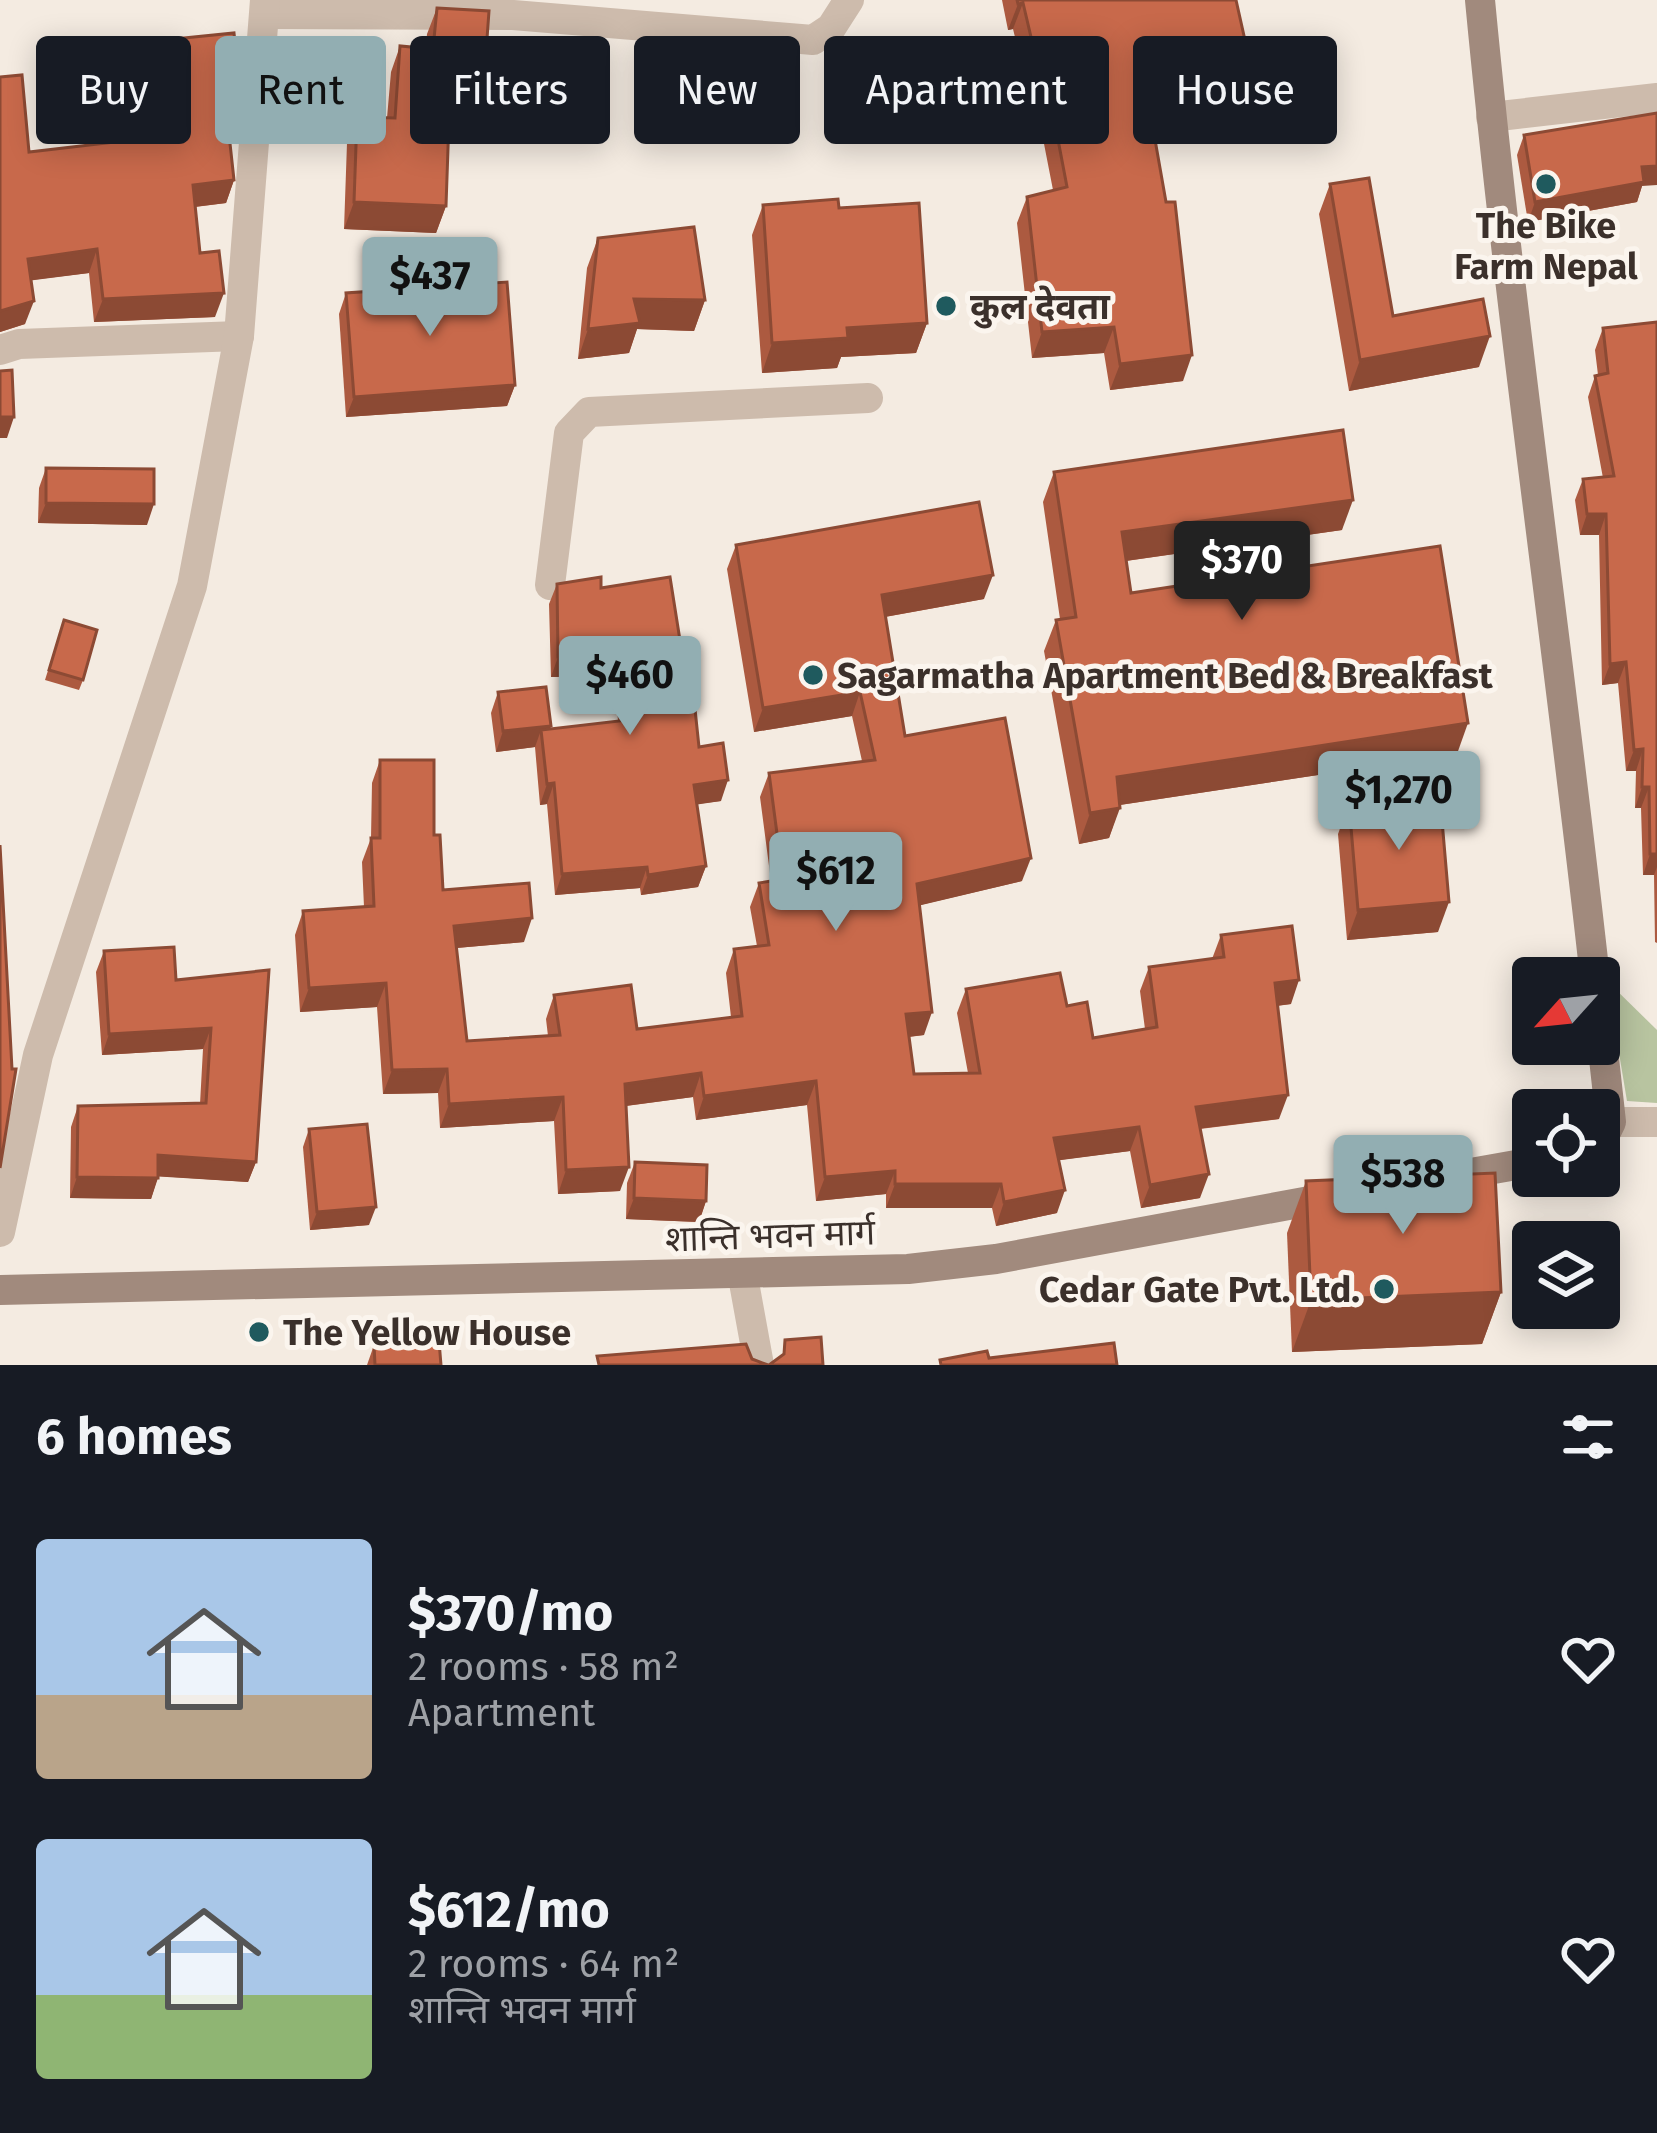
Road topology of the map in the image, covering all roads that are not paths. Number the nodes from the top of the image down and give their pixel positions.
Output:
1 (849, 0) edge
2 (1480, 0) edge
3 (265, 7) edge
4 (1657, 98) edge
5 (1491, 117) junction
6 (239, 336) junction
7 (0, 350) edge
8 (868, 398) dead end
9 (550, 585) dead end
10 (1593, 957) edge
11 (1657, 1122) edge
12 (1620, 1131) edge
13 (1512, 1166) edge
14 (0, 1232) edge
15 (743, 1277) junction
16 (0, 1290) edge
17 (759, 1365) edge

1 - 3 street
2 - 5 main road
3 - 6 street
4 - 5 street
5 - 10 main road
6 - 7 street
6 - 14 street
8 - 9 street
11 - 12 street
13 - 15 main road, शान्ति भवन मार्ग
15 - 16 main road, शान्ति भवन मार्ग
15 - 17 street

